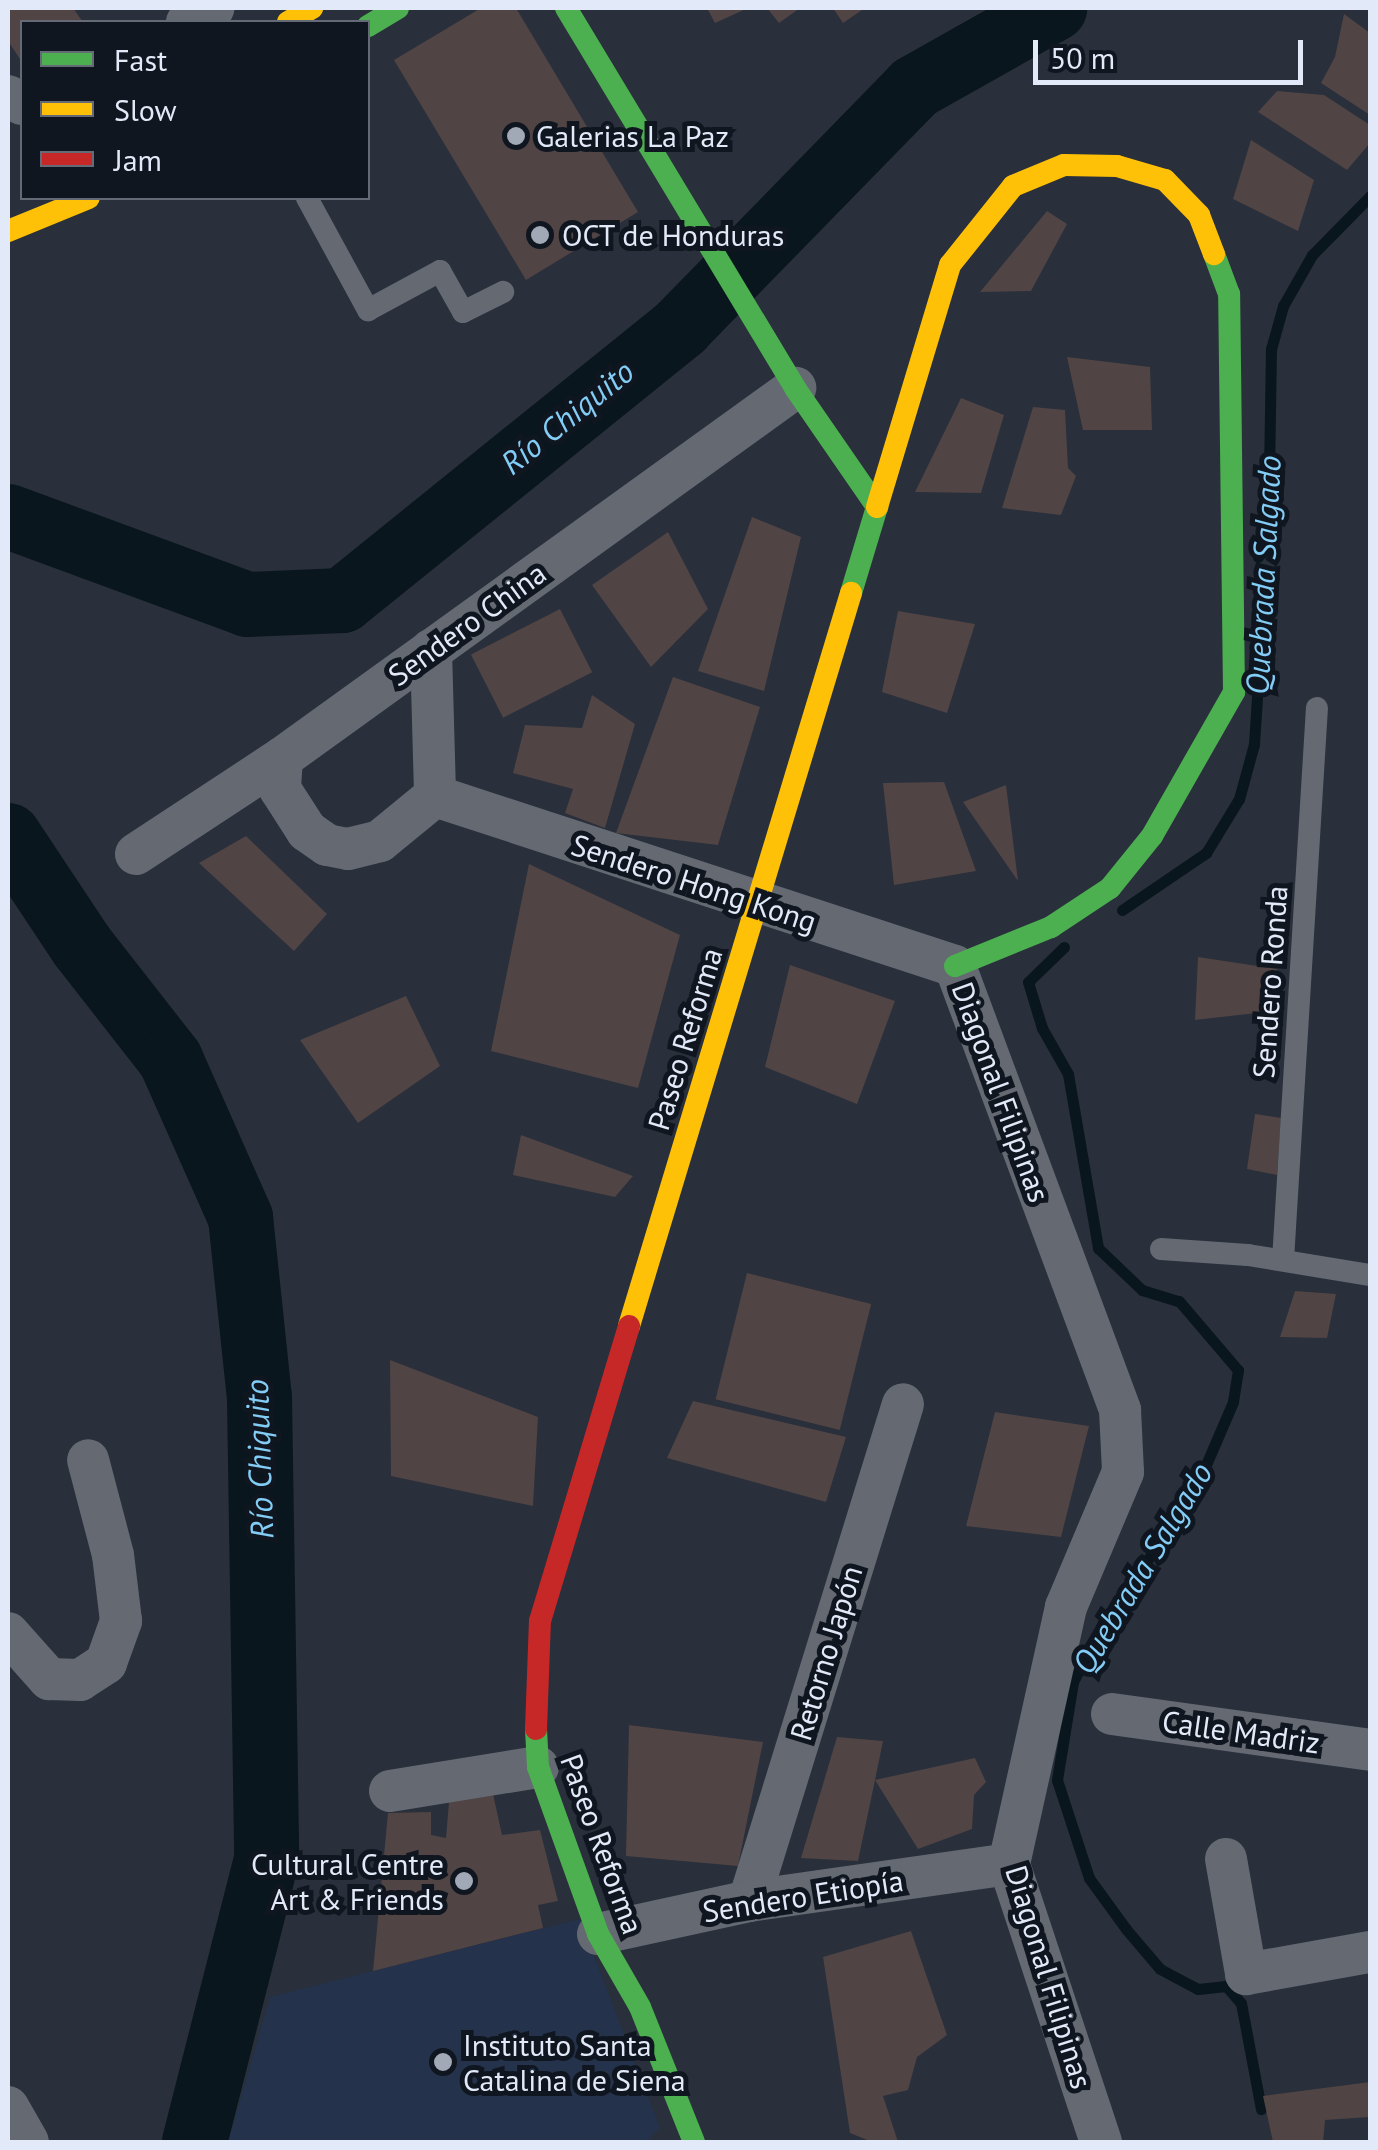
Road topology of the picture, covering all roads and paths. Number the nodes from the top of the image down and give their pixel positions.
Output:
1 (312, 8) edge
2 (398, 8) edge
3 (566, 8) edge
4 (290, 20) edge
5 (370, 25) edge
6 (84, 200) edge
7 (309, 200) edge
8 (8, 231) edge
9 (503, 292) dead end
10 (785, 373) junction
11 (877, 507) junction
12 (431, 650) junction
13 (1317, 708) dead end
14 (282, 758) junction
15 (435, 796) junction
16 (136, 854) dead end
17 (756, 906) junction
18 (955, 966) junction
19 (1160, 1249) dead end
20 (1283, 1260) junction
21 (1370, 1276) edge
22 (903, 1404) dead end
23 (88, 1460) dead end
24 (8, 1634) edge
25 (1112, 1714) dead end
26 (1370, 1750) edge
27 (538, 1768) junction
28 (390, 1791) dead end
29 (1226, 1859) dead end
30 (1009, 1864) junction
31 (749, 1901) junction
32 (598, 1934) junction
33 (1370, 1952) edge
34 (8, 2106) edge
35 (28, 2142) edge
36 (694, 2142) edge
37 (1101, 2142) edge

1 - 4 street
2 - 5 street
3 - 10 street
6 - 8 street
7 - 9 lane
10 - 11 street
10 - 12 street, Sendero China
11 - 17 street, Paseo Reforma
11 - 18 street, Diagonal Filipinas
12 - 14 street, Sendero China
12 - 15 street
13 - 20 lane, Sendero Ronda
14 - 15 street
14 - 16 street, Sendero China
15 - 17 street, Sendero Hong Kong
17 - 18 street, Sendero Hong Kong
17 - 27 street, Paseo Reforma
18 - 30 street, Diagonal Filipinas
19 - 20 lane
20 - 21 lane
22 - 31 street, Retorno Japón
23 - 24 street
25 - 26 street, Calle Madriz
27 - 28 street
27 - 32 street, Paseo Reforma
29 - 33 street
30 - 31 street, Sendero Etiopía
30 - 37 street, Diagonal Filipinas
31 - 32 street, Sendero Etiopía
32 - 36 street, Paseo Reforma
34 - 35 street

